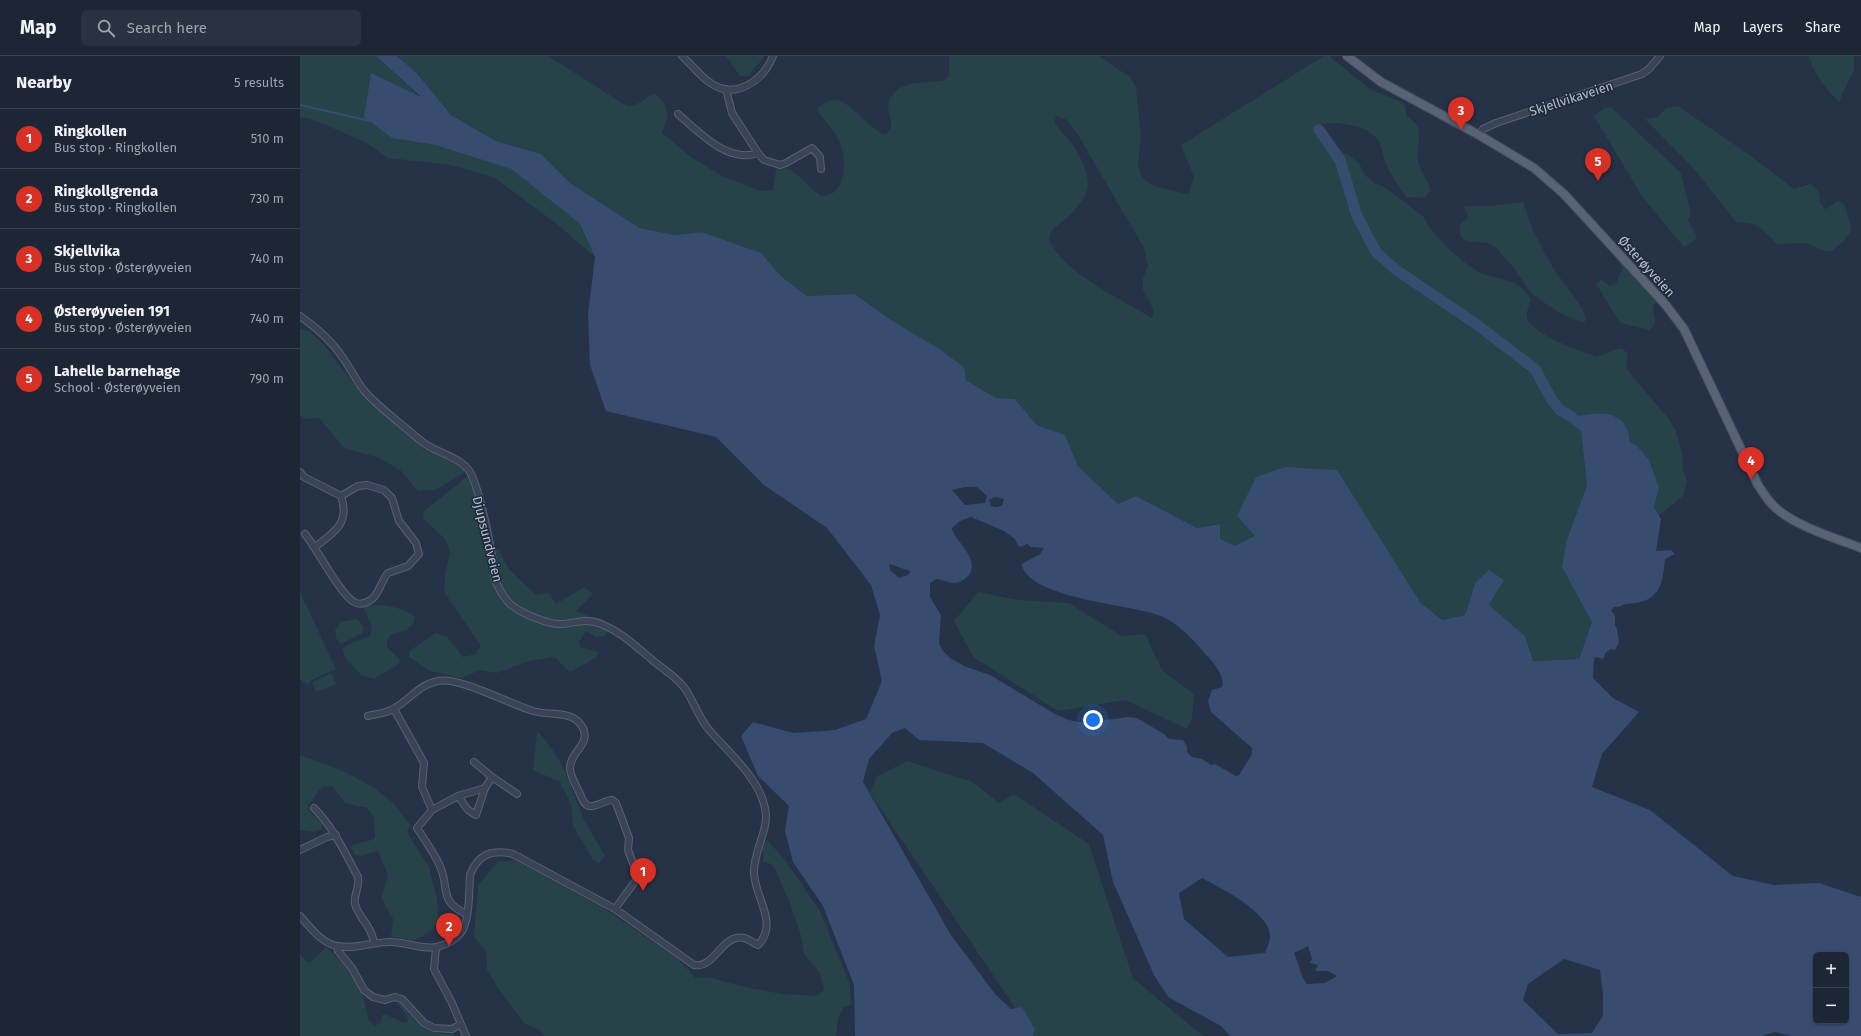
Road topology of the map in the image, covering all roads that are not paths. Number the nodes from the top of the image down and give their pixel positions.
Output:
1 (682, 56) edge
2 (773, 56) edge
3 (1346, 56) edge
4 (1660, 56) edge
5 (726, 89) junction
6 (678, 114) dead end
7 (1479, 135) junction
8 (758, 153) junction
9 (821, 169) dead end
10 (300, 316) edge
11 (300, 472) edge
12 (342, 496) junction
13 (305, 534) dead end
14 (315, 547) junction
15 (1861, 548) edge
16 (394, 709) junction
17 (368, 716) dead end
18 (474, 762) dead end
19 (492, 777) junction
20 (485, 788) junction
21 (517, 794) dead end
22 (458, 796) junction
23 (314, 808) dead end
24 (432, 810) junction
25 (336, 835) junction
26 (300, 850) edge
27 (614, 909) junction
28 (466, 914) junction
29 (300, 916) edge
30 (374, 943) junction
31 (337, 946) junction
32 (436, 948) junction
33 (461, 1024) junction
34 (466, 1036) edge

1 - 5 street
2 - 5 street
3 - 7 main road, Østerøyveien
4 - 7 street, Skjellvikaveien
5 - 8 street
6 - 8 street
7 - 15 main road, Østerøyveien
8 - 9 street
10 - 27 street, Djupsundveien
11 - 12 street
12 - 14 street
12 - 14 street
13 - 14 street
16 - 17 street
16 - 24 street
16 - 27 street
18 - 19 street
19 - 20 street
19 - 21 street
20 - 22 street
20 - 22 street
22 - 24 street
23 - 25 street
24 - 28 street
25 - 26 street
25 - 30 street
27 - 28 street
28 - 32 street
29 - 31 street
30 - 31 street
30 - 32 street
31 - 33 street
32 - 33 street
33 - 34 street

